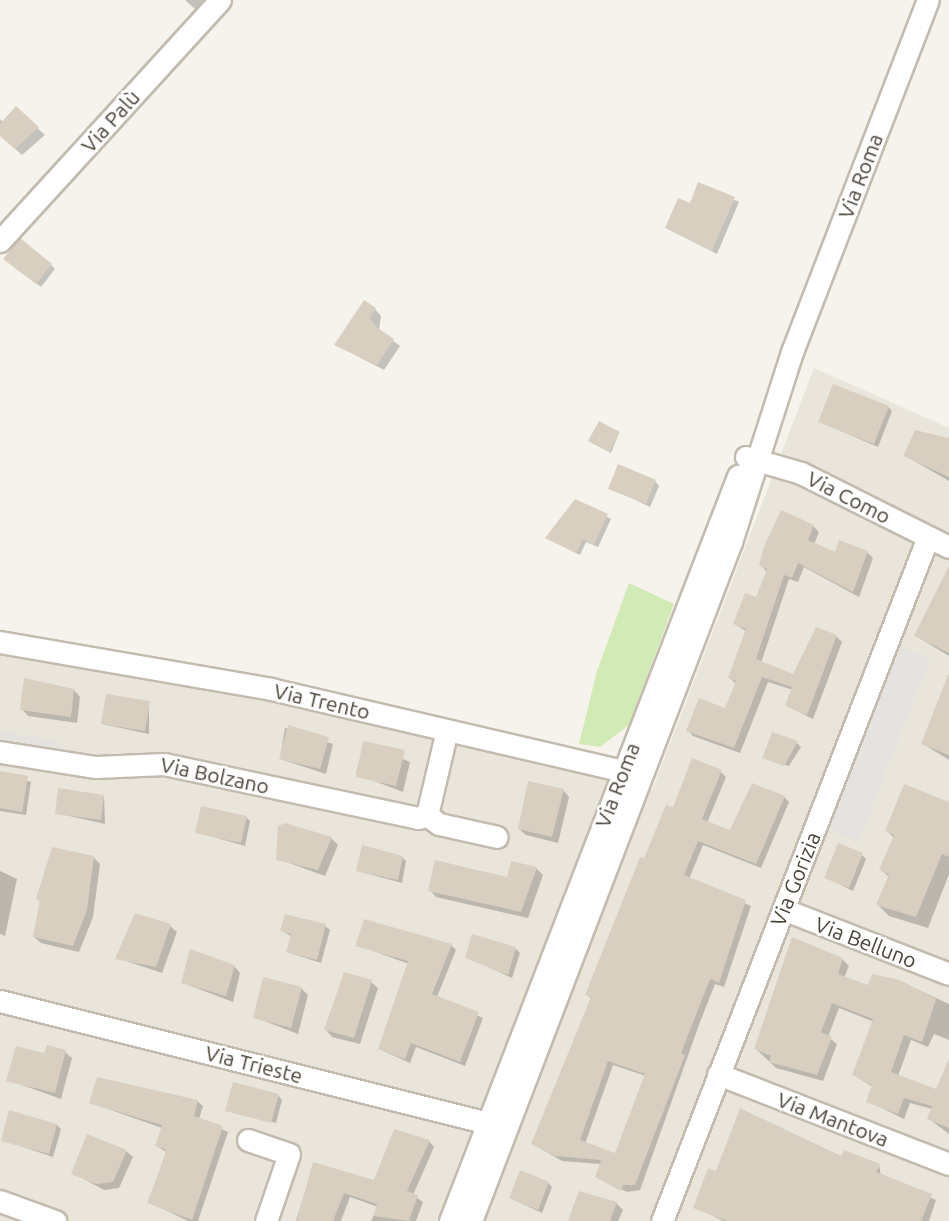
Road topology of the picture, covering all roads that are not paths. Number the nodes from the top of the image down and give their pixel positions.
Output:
1 (220, 0) edge
2 (928, 0) edge
3 (0, 241) edge
4 (752, 457) junction
5 (928, 537) junction
6 (949, 547) edge
7 (0, 642) edge
8 (447, 730) junction
9 (0, 752) edge
10 (632, 772) junction
11 (427, 815) junction
12 (497, 837) dead end
13 (783, 909) junction
14 (949, 974) edge
15 (0, 1001) edge
16 (718, 1074) junction
17 (497, 1124) junction
18 (248, 1140) dead end
19 (949, 1164) edge
20 (0, 1201) edge
21 (55, 1221) edge
22 (266, 1221) edge
23 (450, 1221) edge
24 (471, 1221) edge
25 (662, 1221) edge

1 - 3 street, Via Palù
2 - 4 street, Via Roma
4 - 5 street, Via Como
4 - 10 street, Via Roma
5 - 6 street, Via Como
5 - 13 street, Via Gorizia
7 - 8 street, Via Trento
8 - 10 street, Via Trento
8 - 11 street
9 - 11 street, Via Bolzano
10 - 17 street, Via Roma
11 - 12 street, Via Bolzano
13 - 14 street, Via Belluno
13 - 16 street, Via Gorizia
15 - 17 street, Via Trieste
16 - 19 street, Via Mantova
16 - 25 street, Via Gorizia
17 - 23 street, Via Roma
17 - 24 street, Via Roma
18 - 22 street
20 - 21 street

